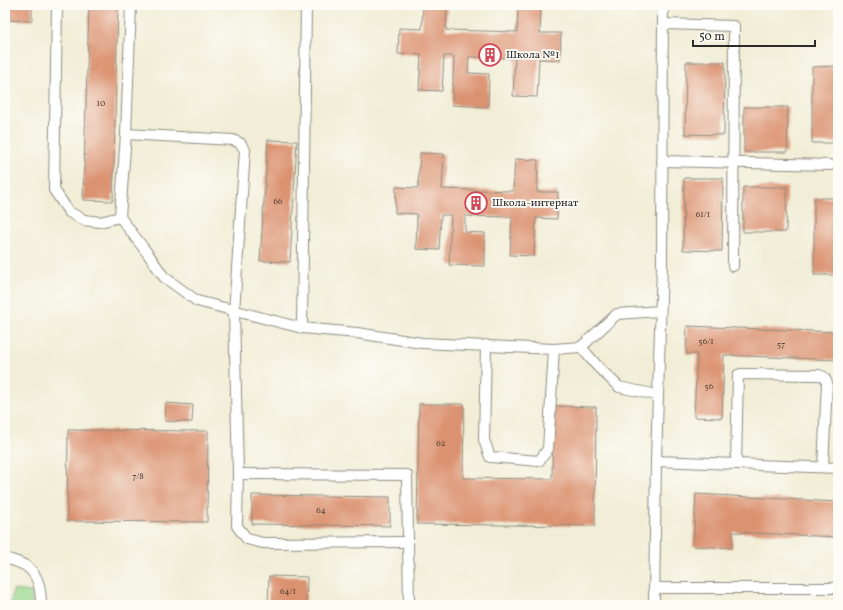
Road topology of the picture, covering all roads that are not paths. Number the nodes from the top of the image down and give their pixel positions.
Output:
1 (57, 5) edge
2 (131, 5) edge
3 (306, 5) edge
4 (663, 5) edge
5 (663, 24) junction
6 (126, 134) junction
7 (662, 162) junction
8 (734, 163) junction
9 (830, 165) dead end
10 (120, 218) junction
11 (733, 266) dead end
12 (660, 311) junction
13 (234, 312) junction
14 (302, 328) junction
15 (486, 345) junction
16 (581, 347) junction
17 (554, 349) junction
18 (657, 395) junction
19 (656, 461) junction
20 (736, 463) junction
21 (823, 467) junction
22 (838, 468) edge
23 (238, 474) junction
24 (408, 542) junction
25 (5, 558) edge
26 (654, 588) junction
27 (838, 588) edge
28 (41, 605) edge
29 (409, 605) edge
30 (654, 605) edge

1 - 10 lane
2 - 6 lane
3 - 14 lane
4 - 5 lane
5 - 7 lane
5 - 8 lane
6 - 10 lane
6 - 13 lane
7 - 8 lane
7 - 12 lane
8 - 9 lane
8 - 11 lane
10 - 13 lane
12 - 16 lane
12 - 18 lane
13 - 14 lane
13 - 23 lane
14 - 15 lane
15 - 17 lane
15 - 17 lane
16 - 17 lane
16 - 18 lane
18 - 19 lane
19 - 20 lane
19 - 26 lane
20 - 21 lane
20 - 21 lane
21 - 22 lane
23 - 24 lane
23 - 24 lane
24 - 29 lane
25 - 28 lane
26 - 27 lane
26 - 30 lane

